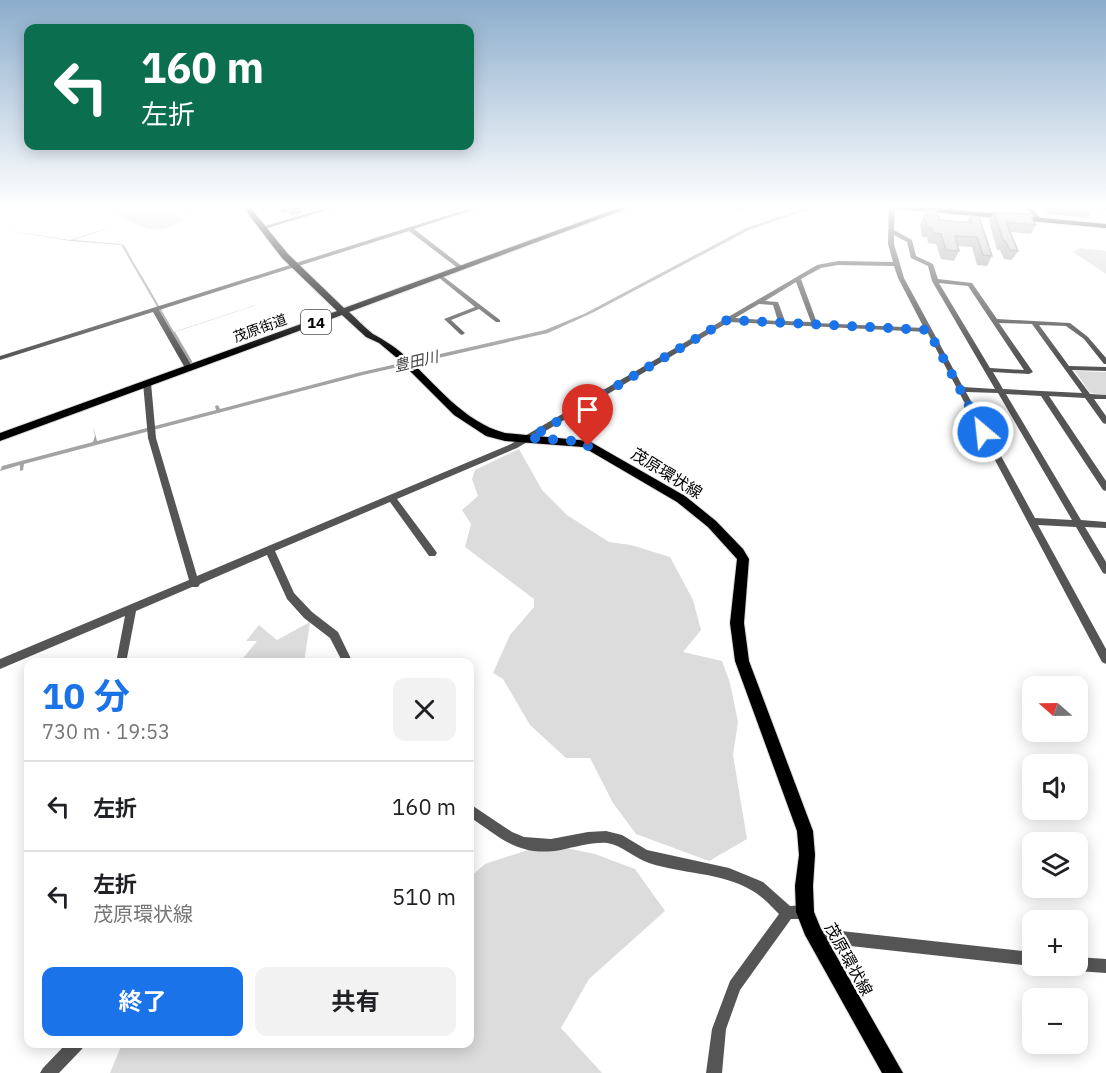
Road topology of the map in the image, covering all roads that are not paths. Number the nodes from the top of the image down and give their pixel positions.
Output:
1 (286, 256) edge
2 (325, 256) edge
3 (445, 256) edge
4 (493, 256) edge
5 (894, 256) edge
6 (913, 256) edge
7 (896, 264) junction
8 (294, 266) junction
9 (460, 268) junction
10 (440, 276) junction
11 (798, 278) junction
12 (935, 281) junction
13 (759, 302) junction
14 (480, 307) junction
15 (155, 309) junction
16 (344, 311) junction
17 (727, 320) junction
18 (498, 321) dead end
19 (996, 321) junction
20 (782, 323) junction
21 (1034, 323) junction
22 (815, 325) junction
23 (928, 330) junction
24 (462, 333) dead end
25 (0, 358) edge
26 (1106, 362) edge
27 (189, 368) junction
28 (1067, 368) junction
29 (988, 369) junction
30 (1106, 369) edge
31 (147, 383) junction
32 (960, 389) junction
33 (1000, 391) junction
34 (1044, 394) junction
35 (1088, 396) junction
36 (1106, 397) edge
37 (1106, 421) edge
38 (0, 437) edge
39 (530, 438) junction
40 (1106, 488) edge
41 (392, 498) junction
42 (1031, 521) junction
43 (1078, 523) junction
44 (1106, 525) edge
45 (270, 551) junction
46 (432, 553) dead end
47 (1106, 570) edge
48 (195, 584) junction
49 (130, 609) junction
50 (122, 658) edge
51 (346, 658) edge
52 (1106, 659) edge
53 (0, 664) edge
54 (474, 813) edge
55 (805, 912) junction
56 (788, 913) junction
57 (814, 935) junction
58 (1022, 958) edge
59 (1088, 965) edge
60 (1106, 966) edge
61 (74, 1048) edge
62 (48, 1073) edge
63 (714, 1073) edge
64 (893, 1073) edge

1 - 8 main road, 茂原環状線
2 - 8 street
3 - 9 street
4 - 9 main road, 茂原街道 / 14
5 - 7 street
6 - 12 street
7 - 11 street
7 - 23 street
8 - 15 street
8 - 16 main road, 茂原環状線
9 - 10 main road, 茂原街道 / 14
10 - 14 street
10 - 16 main road, 茂原街道 / 14
11 - 13 street
11 - 22 street
12 - 19 street
12 - 29 street
13 - 17 street
13 - 20 street
14 - 18 street
14 - 24 street
15 - 25 street
15 - 27 street
16 - 27 main road, 茂原街道 / 14
16 - 39 main road, 茂原環状線
17 - 20 street
17 - 39 street
19 - 21 street
19 - 29 street
20 - 22 street
21 - 26 street
21 - 28 street
22 - 23 street
23 - 32 street
27 - 31 main road, 茂原街道 / 14
28 - 30 street
28 - 35 street
29 - 33 street
31 - 38 main road, 茂原街道 / 14
31 - 48 street
32 - 33 street
32 - 42 street
33 - 34 street
33 - 43 street
34 - 35 street
34 - 40 street
35 - 36 street
35 - 37 street
39 - 41 street
39 - 55 main road, 茂原環状線
41 - 45 street
41 - 46 street
42 - 43 street
42 - 52 street
43 - 44 street
43 - 47 street
45 - 48 street
45 - 51 street
48 - 49 street
49 - 50 street
49 - 53 street
54 - 56 street
55 - 56 street
55 - 57 main road, 茂原環状線
56 - 63 street
57 - 58 street
57 - 64 main road, 茂原環状線
59 - 60 street
61 - 62 street

